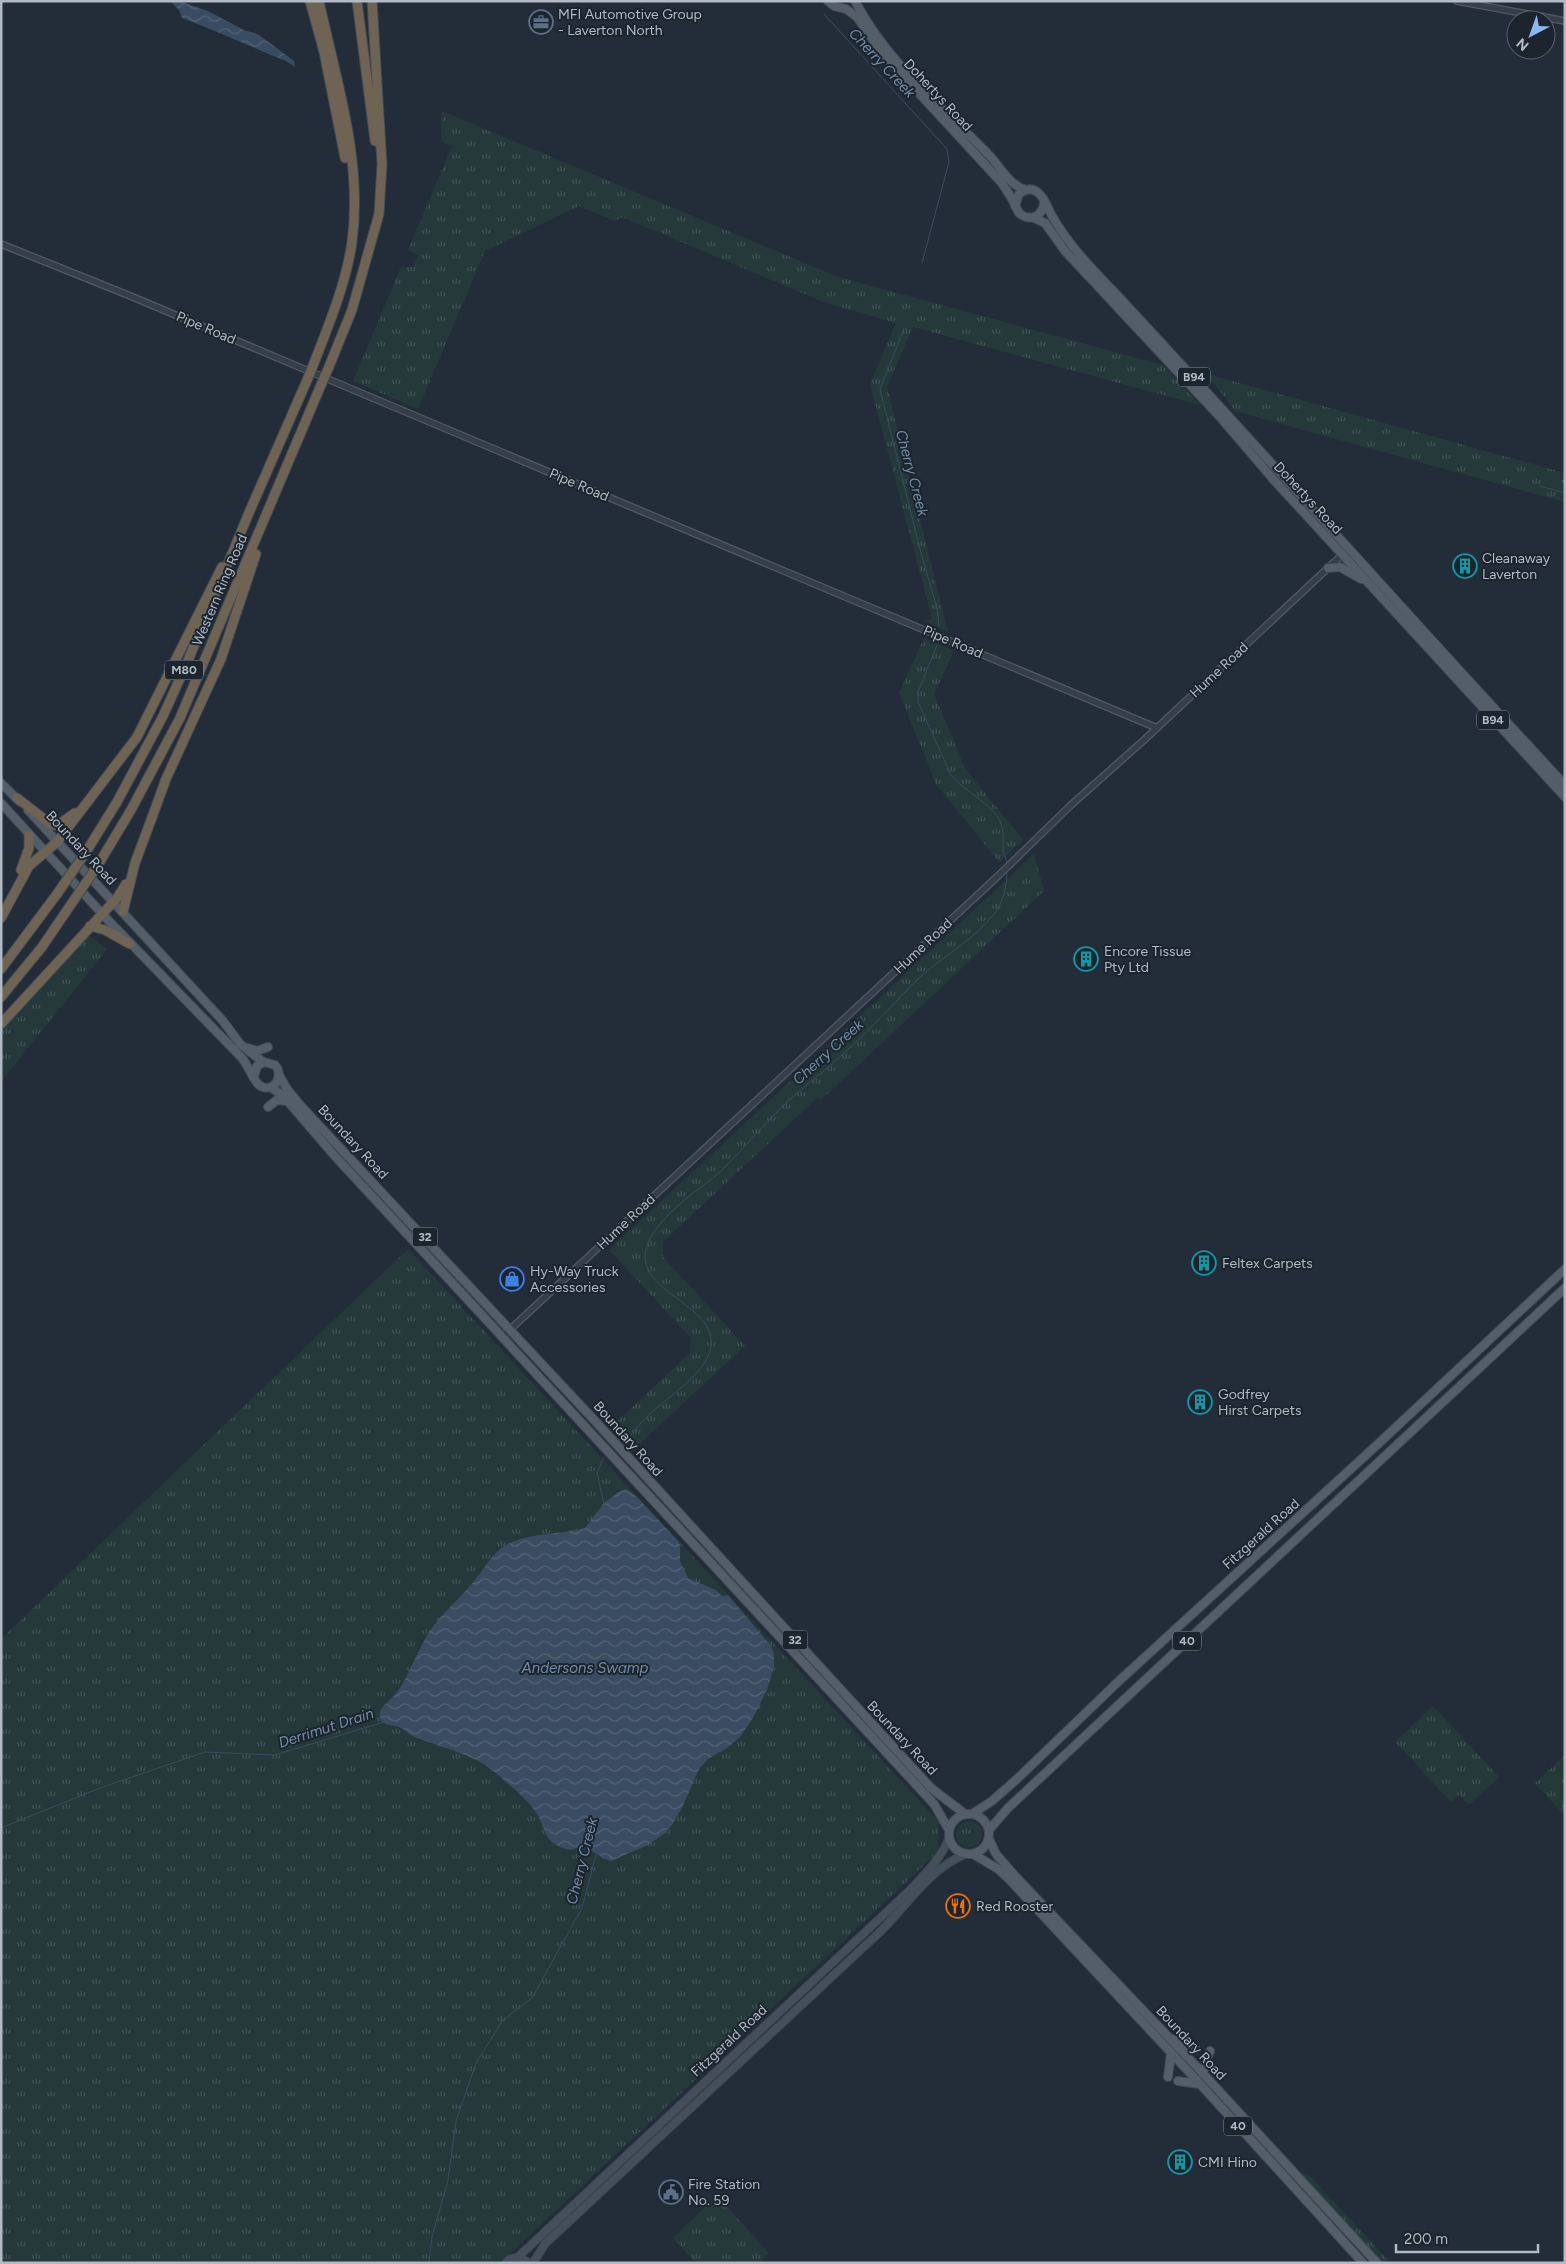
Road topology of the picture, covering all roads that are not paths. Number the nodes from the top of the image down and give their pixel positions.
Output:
1 (310, 1) edge
2 (319, 1) edge
3 (357, 1) edge
4 (372, 1) edge
5 (828, 1) edge
6 (848, 1) edge
7 (856, 1) edge
8 (1456, 1) edge
9 (838, 6) junction
10 (1565, 21) edge
11 (1026, 190) junction
12 (1044, 202) junction
13 (1016, 206) junction
14 (1034, 218) junction
15 (352, 243) junction
16 (1, 244) edge
17 (370, 246) junction
18 (271, 504) junction
19 (248, 515) junction
20 (1346, 551) junction
21 (1328, 568) junction
22 (1385, 600) junction
23 (1157, 728) junction
24 (1, 783) edge
25 (1564, 791) edge
26 (17, 798) junction
27 (87, 802) junction
28 (1, 803) edge
29 (29, 835) junction
30 (58, 842) junction
31 (45, 853) junction
32 (135, 863) junction
33 (114, 901) junction
34 (123, 912) junction
35 (101, 913) junction
36 (1, 917) edge
37 (90, 926) junction
38 (130, 944) junction
39 (1, 969) edge
40 (1, 997) edge
41 (1, 1024) edge
42 (240, 1044) junction
43 (268, 1047) dead end
44 (263, 1062) junction
45 (280, 1075) junction
46 (254, 1076) junction
47 (271, 1087) junction
48 (287, 1101) junction
49 (268, 1107) dead end
50 (1565, 1269) edge
51 (1565, 1288) edge
52 (1523, 1308) junction
53 (1533, 1318) junction
54 (510, 1330) junction
55 (502, 1337) junction
56 (630, 1460) junction
57 (623, 1468) junction
58 (1174, 1630) junction
59 (1186, 1642) junction
60 (968, 1814) junction
61 (989, 1830) junction
62 (949, 1834) junction
63 (989, 1839) junction
64 (970, 1854) junction
65 (1169, 2038) junction
66 (1196, 2049) dead end
67 (1210, 2051) dead end
68 (1171, 2053) junction
69 (1203, 2074) junction
70 (1168, 2077) dead end
71 (1178, 2081) dead end
72 (1200, 2084) junction
73 (1295, 2174) junction
74 (1289, 2182) junction
75 (518, 2256) junction
76 (506, 2263) edge
77 (529, 2263) edge
78 (533, 2263) edge
79 (1364, 2263) edge
80 (1377, 2263) edge

1 - 15 highway
2 - 15 highway
3 - 17 highway
4 - 17 highway
5 - 9 main road, B94
6 - 9 main road
7 - 11 main road, Dohertys Road / B94
8 - 10 street
9 - 13 main road, Dohertys Road / B94
11 - 12 main road, B94
11 - 13 main road
12 - 14 main road
12 - 20 main road, Dohertys Road / B94
13 - 14 main road, B94
14 - 20 main road, Dohertys Road / B94
15 - 19 highway, Western Ring Road / M80, bridge
16 - 23 street, Pipe Road
17 - 18 highway, Western Ring Road / M80, bridge
18 - 32 highway
18 - 40 highway, Western Ring Road / M80, bridge
19 - 27 highway
19 - 39 highway, Western Ring Road / M80, bridge
20 - 21 street, Hume Road
20 - 22 main road, Dohertys Road / B94
20 - 25 main road, Dohertys Road / B94
21 - 22 main road
21 - 23 street, Hume Road
22 - 25 main road, Dohertys Road / B94
23 - 54 street, Hume Road
24 - 26 main road, Boundary Road / 32
26 - 27 highway
26 - 30 main road, Boundary Road / 32
27 - 30 highway
28 - 29 main road, 32
29 - 31 main road, 32
29 - 36 highway
30 - 31 highway
30 - 33 main road, Boundary Road / 32
31 - 35 main road, 32
31 - 36 highway
32 - 33 highway
32 - 34 highway
33 - 34 main road, Boundary Road / 32
33 - 35 highway
34 - 42 main road, Boundary Road / 32
35 - 37 highway
35 - 38 main road, 32
37 - 38 highway
37 - 41 highway
38 - 46 main road, 32
42 - 43 main road
42 - 44 main road, Boundary Road / 32
44 - 45 main road, 32
44 - 46 main road
45 - 47 main road
45 - 54 main road, Boundary Road / 32
46 - 47 main road, 32
47 - 48 main road, Boundary Road / 32
48 - 49 main road
48 - 55 main road, Boundary Road / 32
50 - 52 main road, Fitzgerald Road / 40
51 - 53 main road, Fitzgerald Road / 40
52 - 53 main road
52 - 58 main road, Fitzgerald Road / 40
53 - 59 main road, Fitzgerald Road / 40
54 - 55 street, Hume Road
54 - 56 main road, Boundary Road / 32
55 - 57 main road, Boundary Road / 32
56 - 57 main road
56 - 60 main road, Boundary Road / 32
57 - 62 main road, Boundary Road / 32
58 - 59 main road
58 - 60 main road, Fitzgerald Road / 40
59 - 61 main road, Fitzgerald Road / 40
60 - 61 main road
60 - 62 main road, 40
61 - 63 main road
62 - 64 main road, 40
62 - 75 main road, Fitzgerald Road
63 - 64 main road
63 - 65 main road, Boundary Road / 40
64 - 68 main road, Boundary Road / 40
64 - 78 main road, Fitzgerald Road
65 - 66 main road
65 - 69 main road, Boundary Road / 40
67 - 69 main road
68 - 70 main road
68 - 72 main road, Boundary Road / 40
69 - 73 main road, Boundary Road / 40
71 - 72 main road
72 - 74 main road, Boundary Road / 40
73 - 74 main road
73 - 80 main road, Boundary Road / 40
74 - 79 main road, Boundary Road / 40
75 - 76 main road, Fitzgerald Road
75 - 77 main road

